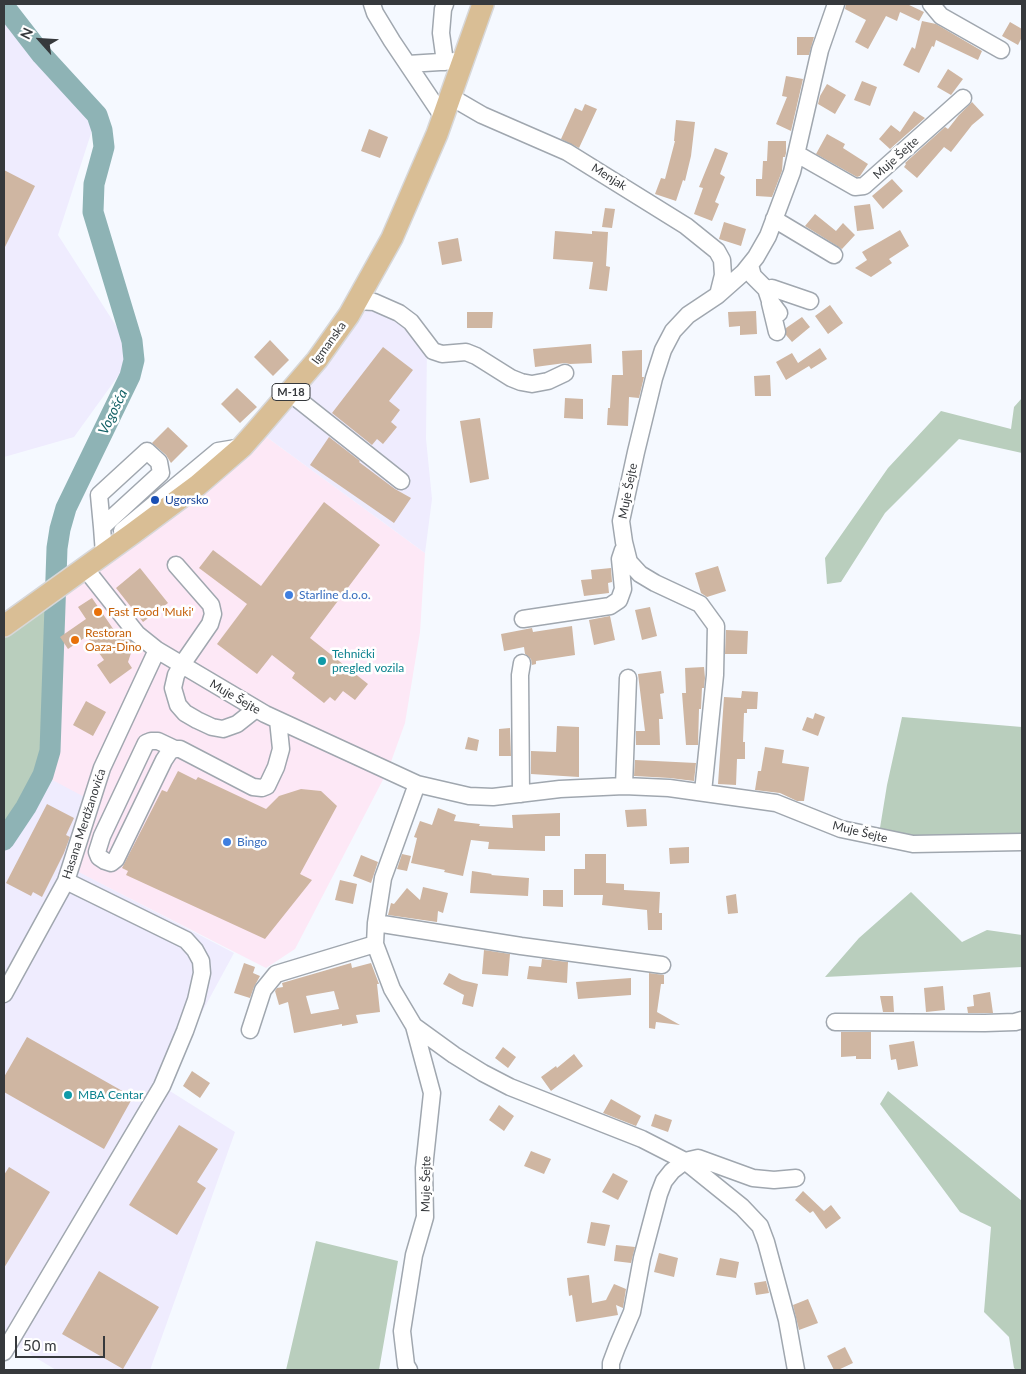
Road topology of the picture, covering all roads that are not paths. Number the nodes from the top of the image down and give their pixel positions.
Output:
1 (372, 4) edge
2 (445, 4) edge
3 (483, 4) edge
4 (836, 4) edge
5 (931, 4) edge
6 (1001, 50) dead end
7 (454, 61) junction
8 (408, 64) junction
9 (451, 97) junction
10 (963, 98) dead end
11 (443, 117) junction
12 (797, 154) junction
13 (774, 219) junction
14 (834, 255) dead end
15 (750, 265) junction
16 (718, 296) junction
17 (357, 301) junction
18 (772, 301) junction
19 (810, 301) dead end
20 (776, 332) dead end
21 (565, 373) dead end
22 (290, 393) junction
23 (401, 481) dead end
24 (102, 527) junction
25 (625, 546) junction
26 (104, 554) junction
27 (176, 565) dead end
28 (84, 568) junction
29 (523, 619) dead end
30 (5, 620) edge
31 (156, 650) junction
32 (522, 663) dead end
33 (181, 666) junction
34 (628, 678) dead end
35 (256, 709) junction
36 (278, 720) junction
37 (175, 749) junction
38 (417, 784) junction
39 (624, 786) junction
40 (703, 792) junction
41 (521, 794) junction
42 (1022, 842) edge
43 (66, 881) junction
44 (376, 923) junction
45 (376, 944) junction
46 (662, 965) dead end
47 (4, 994) edge
48 (1022, 1020) edge
49 (835, 1022) dead end
50 (414, 1026) junction
51 (250, 1030) dead end
52 (684, 1162) junction
53 (796, 1178) dead end
54 (4, 1352) edge
55 (409, 1370) edge
56 (611, 1370) edge
57 (796, 1370) edge

1 - 8 street
2 - 7 street
3 - 7 main road, Igmanska / M-18
4 - 12 street, Muje Šejte
5 - 6 street
7 - 8 street
7 - 9 main road, Igmanska / M-18
8 - 11 street
9 - 11 main road, Igmanska / M-18
9 - 16 street, Menjak
10 - 12 street, Muje Šejte
11 - 17 main road, Igmanska / M-18
12 - 13 street, Muje Šejte
13 - 14 street
13 - 15 street, Muje Šejte
15 - 16 street, Muje Šejte
15 - 18 street
16 - 25 street, Muje Šejte
17 - 21 street
17 - 22 main road, Igmanska / M-18
18 - 19 street
18 - 20 street
22 - 23 street
22 - 26 main road, Igmanska / M-18
24 - 24 street
24 - 26 street
25 - 29 street
25 - 40 street, Muje Šejte
26 - 28 main road, Igmanska / M-18
27 - 33 street
28 - 30 main road, Igmanska / M-18
28 - 31 street, Muje Šejte
31 - 33 street, Muje Šejte
31 - 43 street, Hasana Merdžanovića
32 - 41 street
33 - 35 street, Muje Šejte
33 - 35 street
34 - 39 street
35 - 36 street, Muje Šejte
36 - 37 street
36 - 38 street, Muje Šejte
37 - 37 street
38 - 41 street, Muje Šejte
38 - 44 street, Muje Šejte
39 - 40 street, Muje Šejte
39 - 41 street, Muje Šejte
40 - 42 street, Muje Šejte
43 - 47 street, Hasana Merdžanovića
43 - 54 street
44 - 45 street, Muje Šejte
44 - 46 street
45 - 50 street, Muje Šejte
45 - 51 street
48 - 49 street
50 - 52 street, Muje Šejte
50 - 55 street, Muje Šejte
52 - 53 street, Muje Šejte
52 - 56 street
52 - 57 street, Muje Šejte

